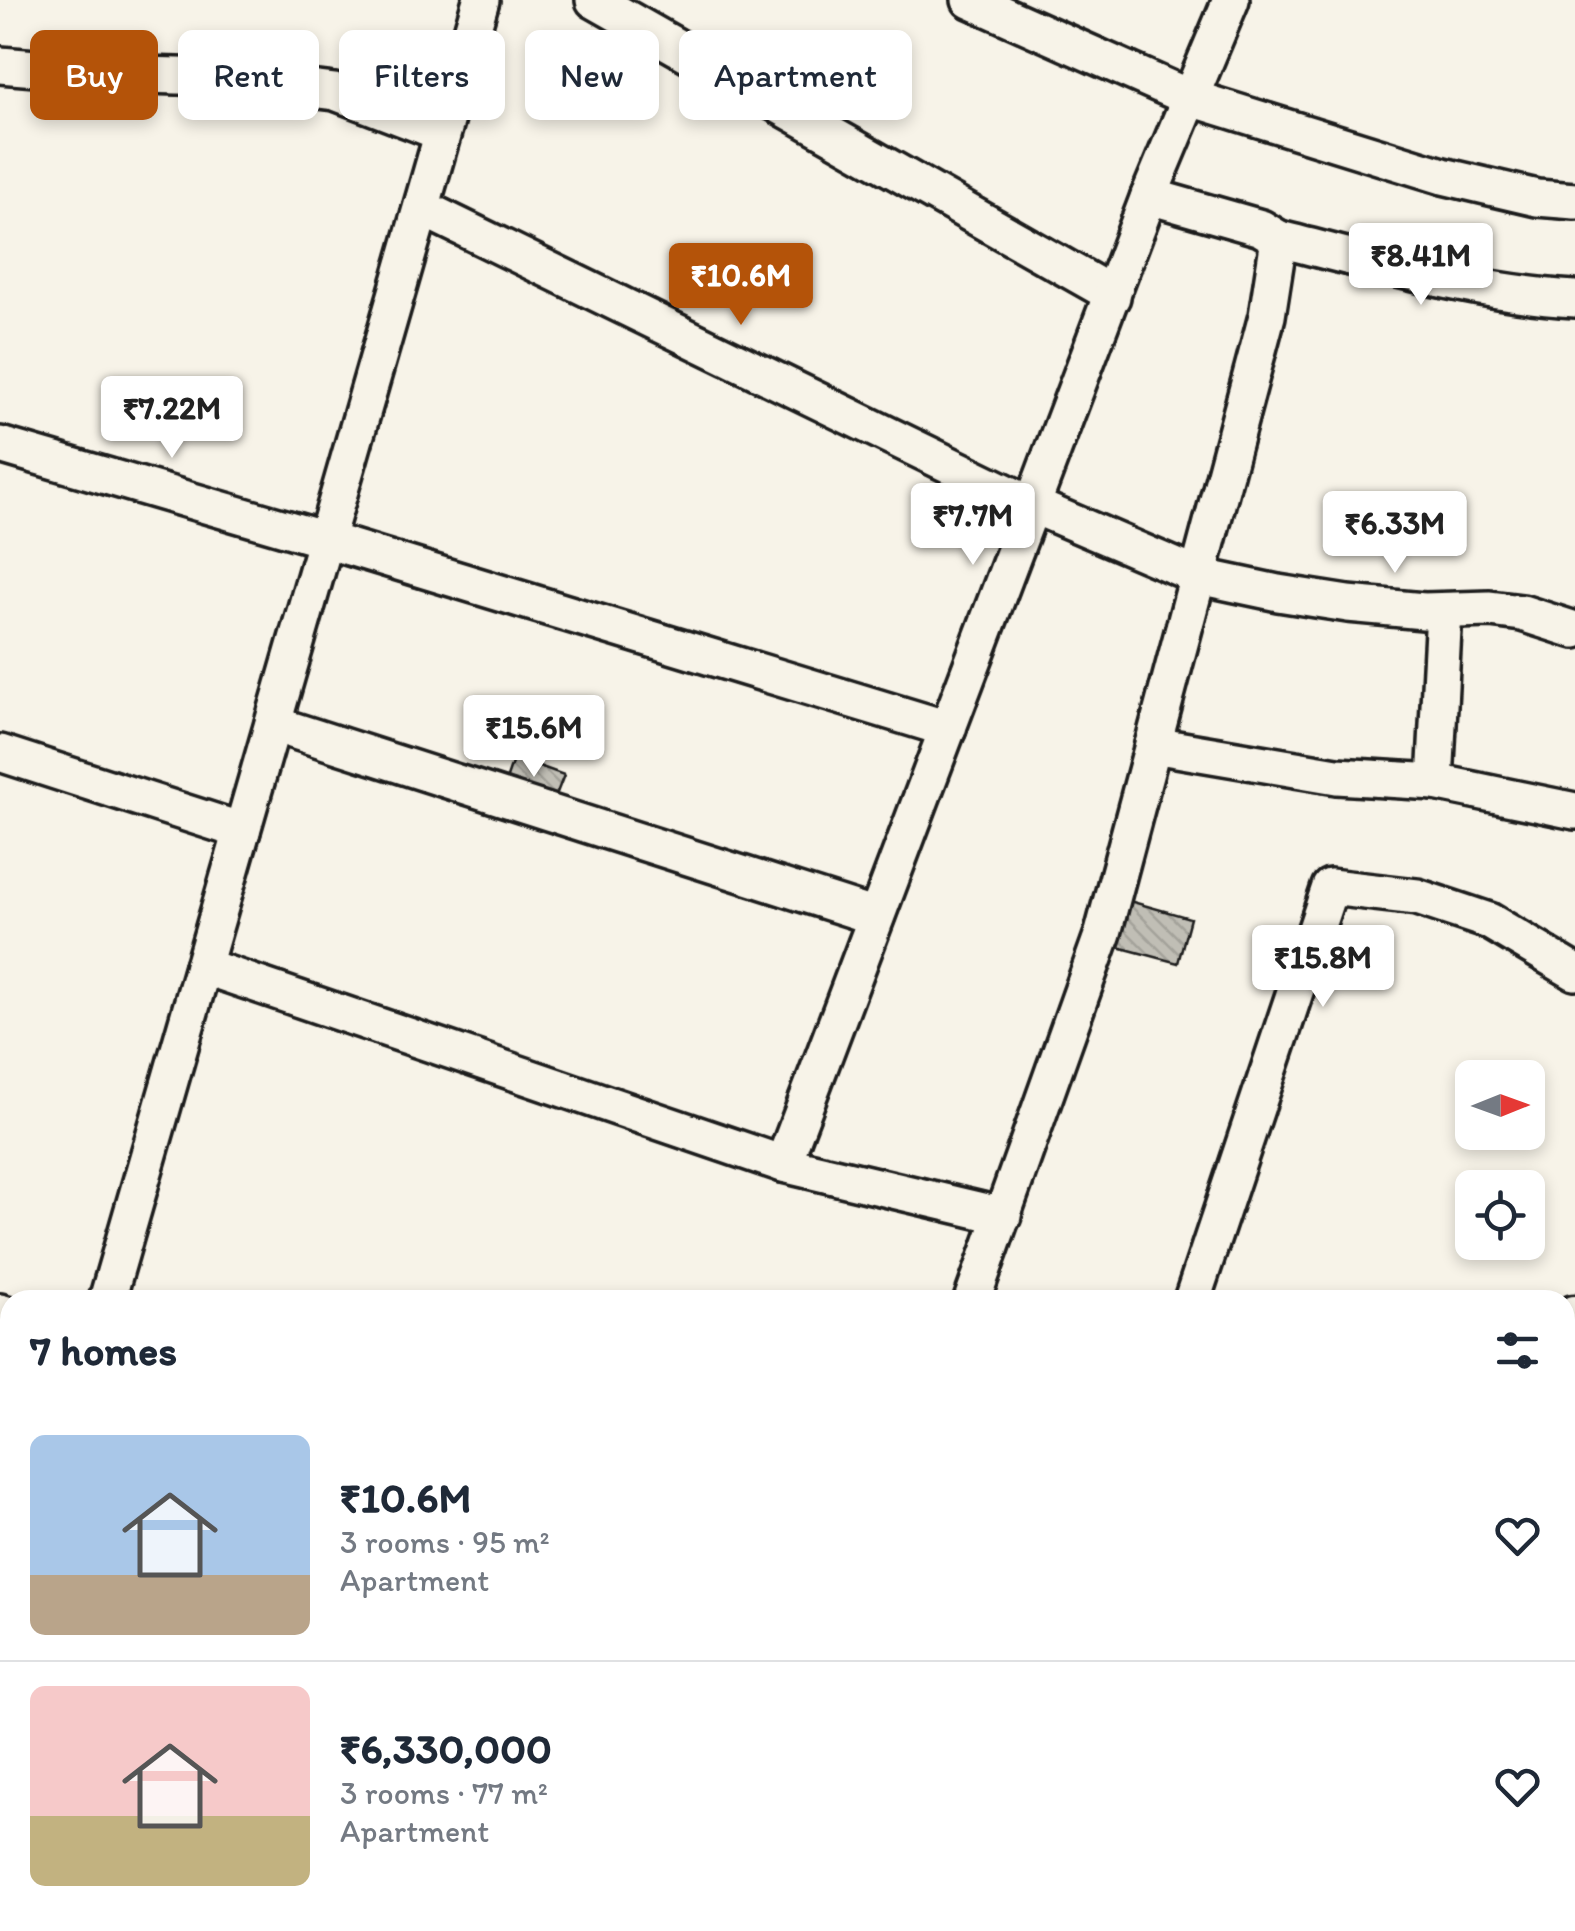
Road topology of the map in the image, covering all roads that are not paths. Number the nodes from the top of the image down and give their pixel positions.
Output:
1 (481, 0) edge
2 (594, 0) edge
3 (1230, 0) edge
4 (977, 2) edge
5 (0, 65) edge
6 (1188, 98) junction
7 (442, 133) junction
8 (1149, 196) junction
9 (1575, 201) edge
10 (422, 208) junction
11 (1280, 239) junction
12 (1112, 296) junction
13 (1575, 299) edge
14 (0, 445) edge
15 (1032, 505) junction
16 (326, 540) junction
17 (1198, 576) junction
18 (1444, 610) junction
19 (1575, 630) edge
20 (273, 724) junction
21 (948, 728) junction
22 (1153, 745) junction
23 (2, 759) edge
24 (1435, 782) junction
25 (1575, 811) edge
26 (242, 831) junction
27 (876, 916) junction
28 (203, 966) junction
29 (1575, 972) edge
30 (782, 1164) junction
31 (1003, 1216) junction
32 (109, 1290) edge
33 (976, 1290) edge
34 (1195, 1290) edge

1 - 7 street
2 - 12 street
3 - 6 street
4 - 6 street
5 - 7 street
6 - 8 street
6 - 9 street
7 - 10 street
8 - 11 street
8 - 12 street
10 - 15 street
10 - 16 street
11 - 13 street
11 - 17 street
12 - 15 street
14 - 16 street
15 - 17 street
15 - 21 street
16 - 20 street
16 - 21 street
17 - 18 street
17 - 22 street
18 - 19 street
18 - 24 street
20 - 26 street
20 - 27 street
21 - 27 street
22 - 24 street
22 - 31 street
23 - 26 street
24 - 25 street
26 - 28 street
27 - 30 street
28 - 30 street
28 - 32 street
29 - 34 street
30 - 31 street
31 - 33 street

